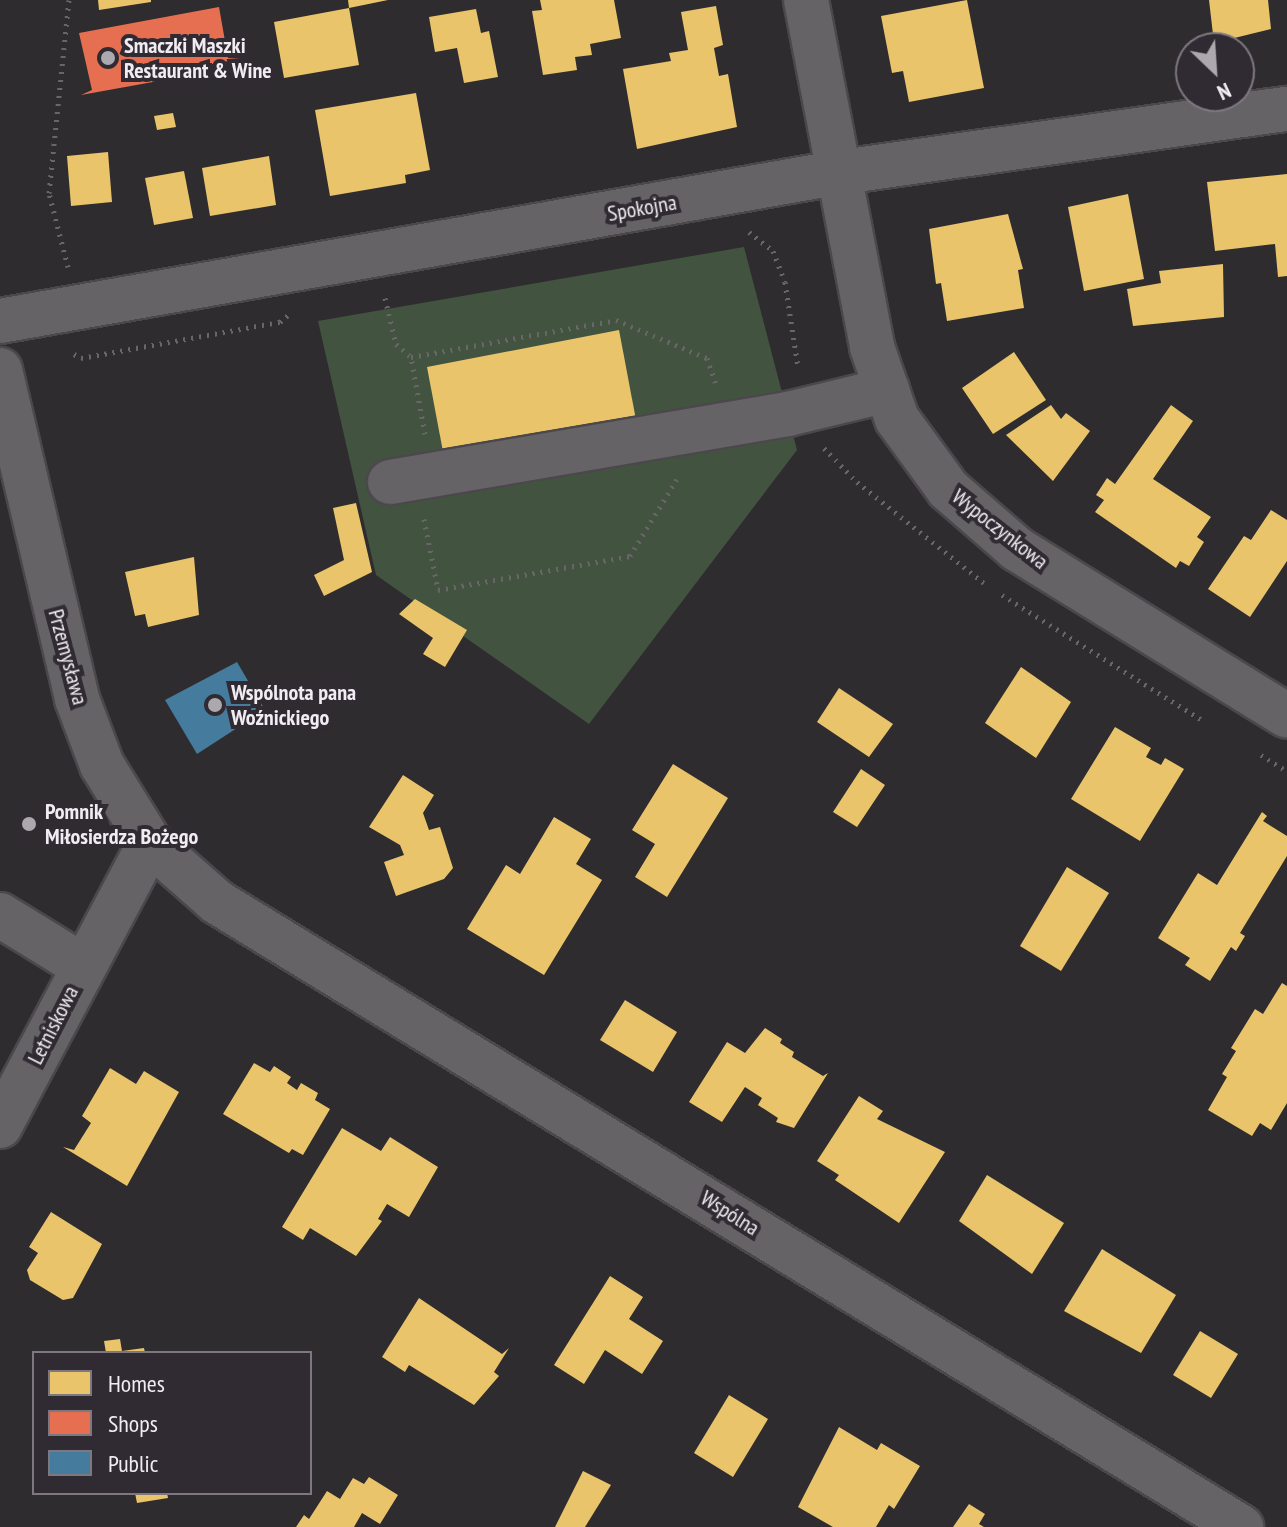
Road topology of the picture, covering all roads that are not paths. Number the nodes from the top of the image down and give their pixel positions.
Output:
1 (806, 0) edge
2 (1287, 109) edge
3 (835, 173) junction
4 (0, 321) edge
5 (0, 370) edge
6 (887, 390) junction
7 (413, 478) road end
8 (1287, 716) edge
9 (150, 843) junction
10 (217, 902) joint
11 (0, 915) edge
12 (83, 966) junction
13 (0, 1126) edge
14 (1241, 1527) edge

1 - 3 street, Wypoczynkowa
2 - 3 street, Spokojna
3 - 4 street, Spokojna
3 - 6 street, Wypoczynkowa
5 - 9 street, Przemysława
6 - 7 street
6 - 8 street, Wypoczynkowa
9 - 10 street, Przemysława
9 - 12 street, Letniskowa
10 - 14 street, Wspólna
11 - 12 street
12 - 13 street, Letniskowa

